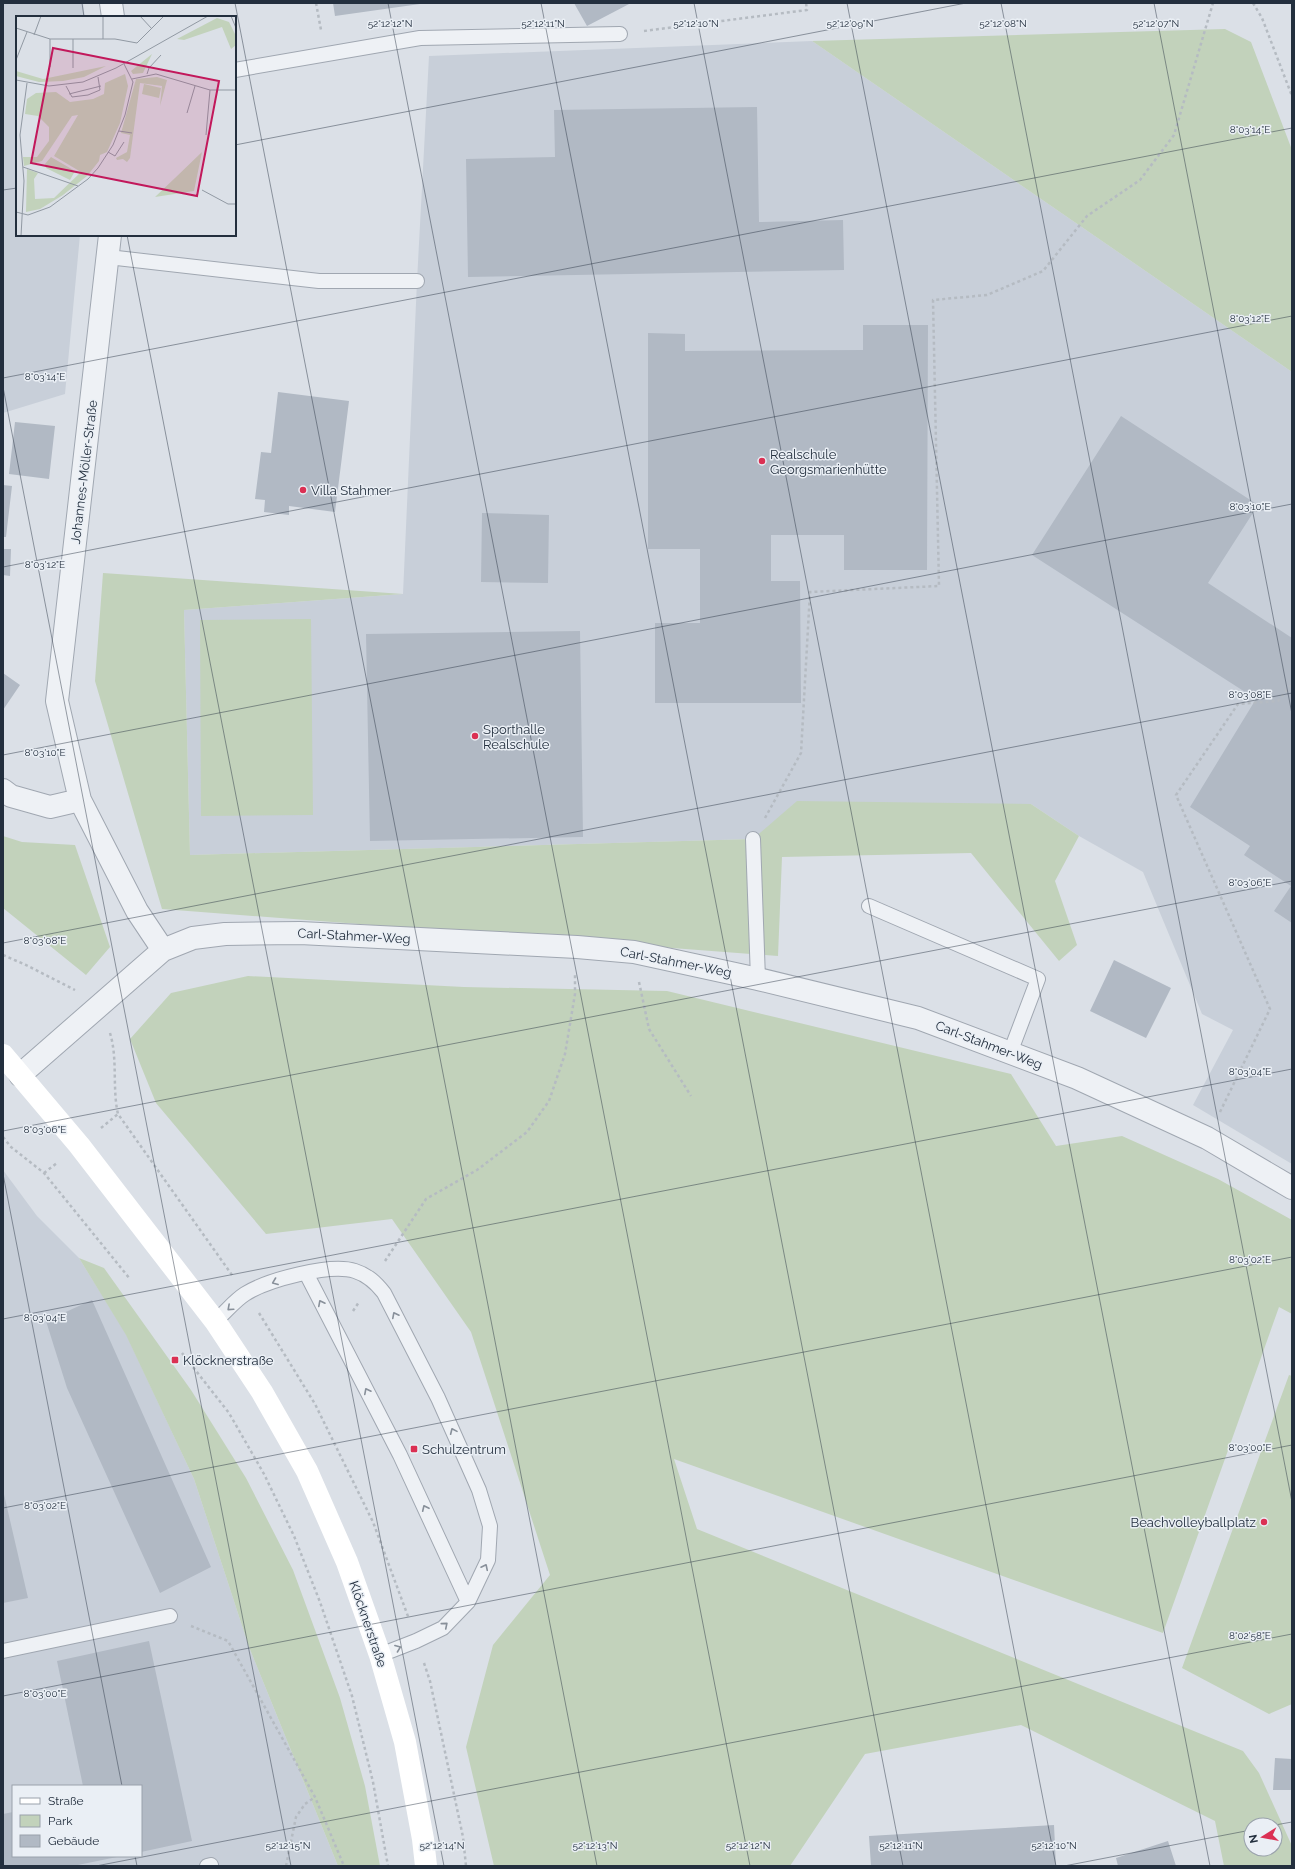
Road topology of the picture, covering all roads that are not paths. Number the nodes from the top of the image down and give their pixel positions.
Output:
1 (111, 3) edge
2 (113, 16) edge
3 (620, 34) road end
4 (236, 70) edge
5 (110, 236) edge
6 (108, 257) junction
7 (417, 281) dead end
8 (3, 790) edge
9 (80, 800) junction
10 (753, 839) road end
11 (869, 906) dead end
12 (163, 950) junction
13 (758, 979) junction
14 (1010, 1053) junction
15 (3, 1055) edge
16 (20, 1075) junction
17 (1292, 1188) edge
18 (306, 1272) junction
19 (215, 1321) junction
20 (468, 1602) junction
21 (170, 1616) road end
22 (3, 1651) edge
23 (380, 1655) junction
24 (426, 1866) edge

1 - 2 street
3 - 4 lane
5 - 6 street, Johannes-Möller-Straße
6 - 7 lane
6 - 9 street, Johannes-Möller-Straße
8 - 9 street
9 - 12 street, Johannes-Möller-Straße
10 - 13 lane
11 - 14 lane
12 - 13 street, Carl-Stahmer-Weg
12 - 16 street, Carl-Stahmer-Weg
13 - 14 street, Carl-Stahmer-Weg
14 - 17 street, Carl-Stahmer-Weg
15 - 16 main road, Klöcknerstraße
16 - 19 main road, Klöcknerstraße
18 -> 19 lane
20 -> 18 lane
20 -> 18 lane
19 - 23 main road, Klöcknerstraße
23 -> 20 lane
21 - 22 lane
23 - 24 main road, Klöcknerstraße

